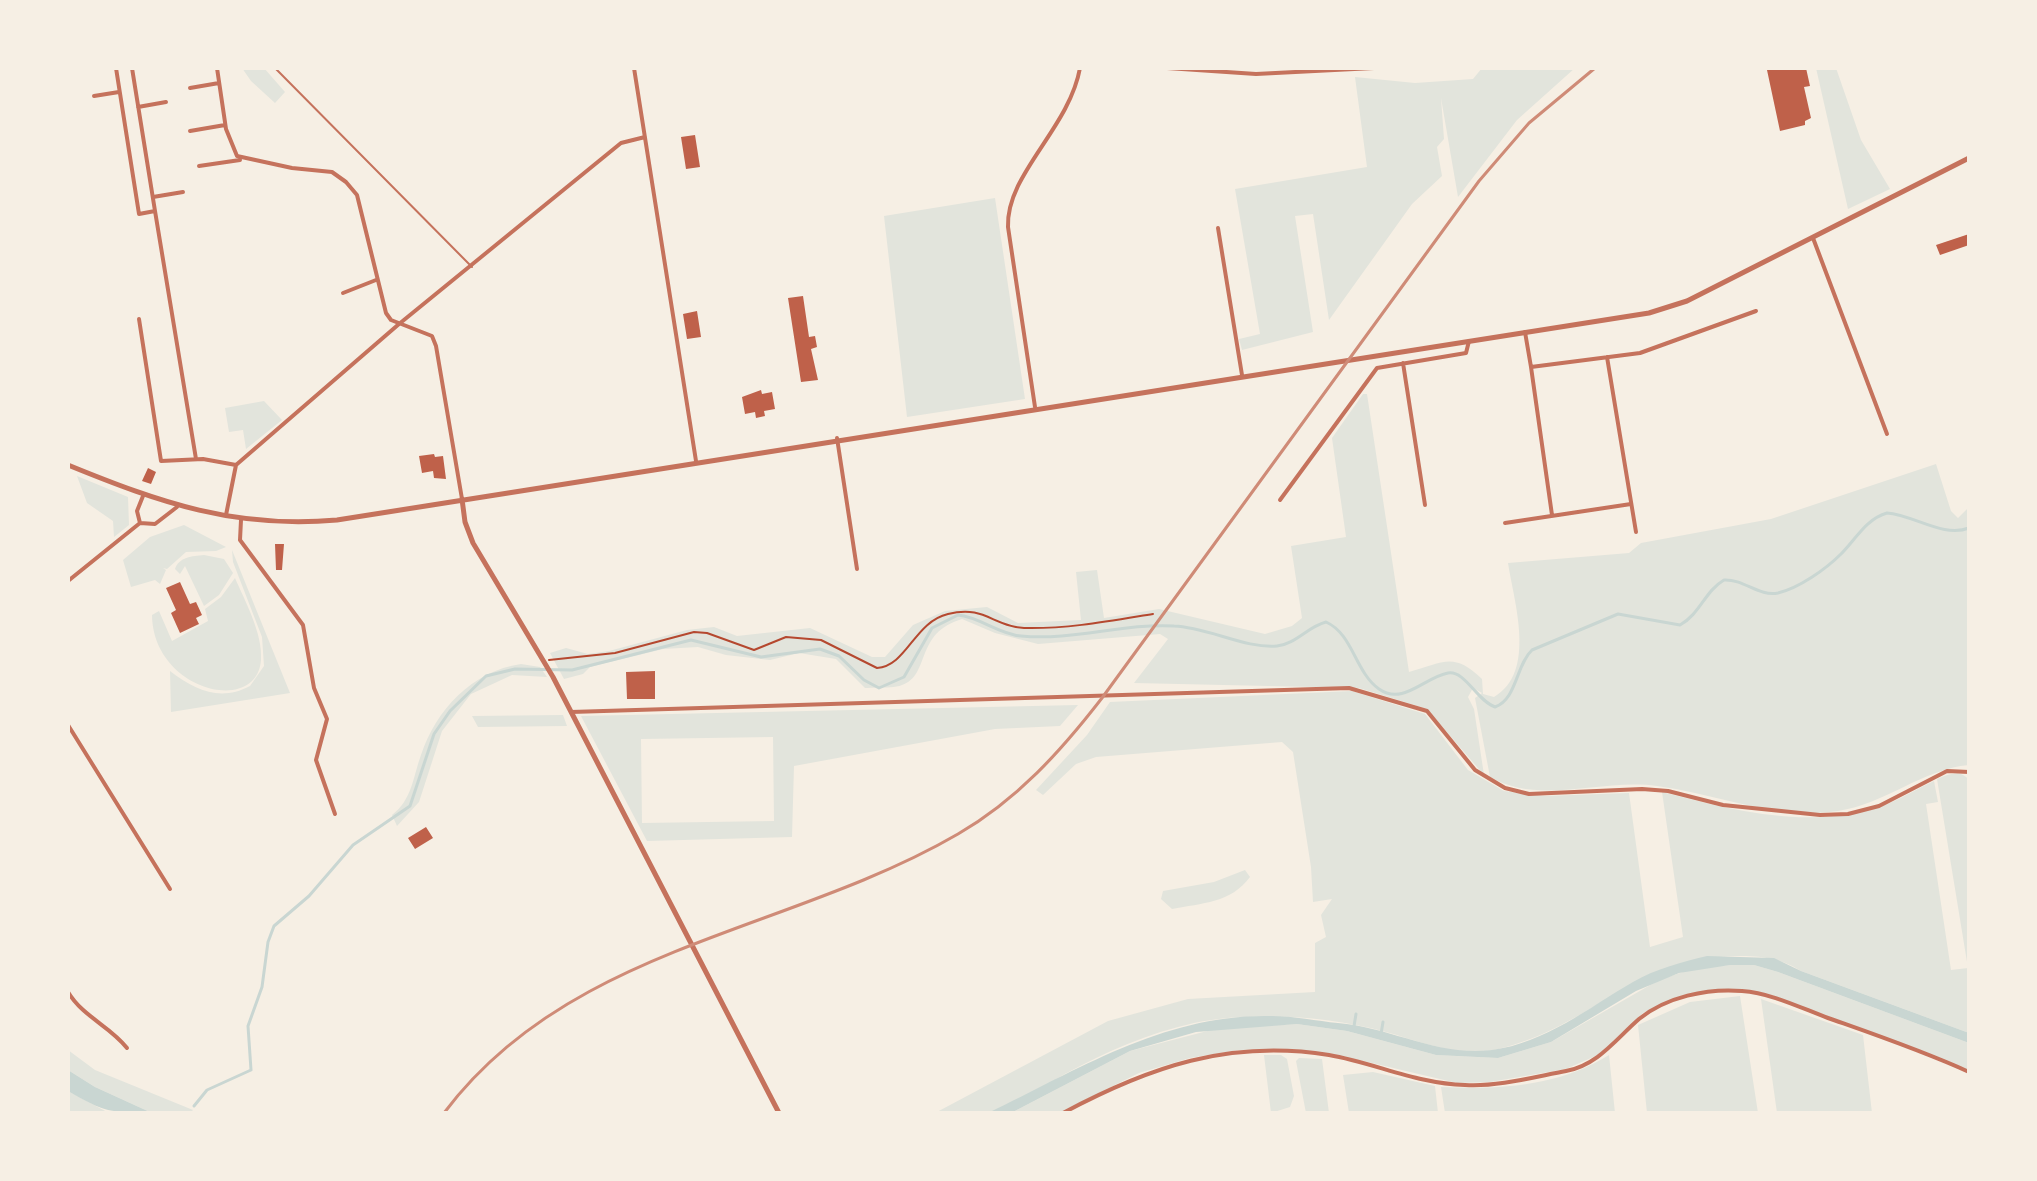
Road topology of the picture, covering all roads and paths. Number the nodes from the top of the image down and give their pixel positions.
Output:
1 (116, 68) edge
2 (132, 68) edge
3 (217, 68) edge
4 (275, 68) edge
5 (634, 68) edge
6 (1080, 68) edge
7 (1167, 68) edge
8 (1374, 68) edge
9 (219, 83) junction
10 (190, 88) dead end
11 (120, 91) junction
12 (94, 96) dead end
13 (166, 102) dead end
14 (138, 107) junction
15 (225, 125) junction
16 (190, 131) dead end
17 (645, 137) junction
18 (1969, 158) edge
19 (242, 159) junction
20 (199, 166) dead end
21 (183, 192) dead end
22 (153, 197) junction
23 (155, 211) junction
24 (1218, 228) dead end
25 (1812, 237) junction
26 (472, 267) junction
27 (376, 280) junction
28 (343, 293) dead end
29 (1756, 311) dead end
30 (139, 319) dead end
31 (399, 324) junction
32 (1525, 332) junction
33 (1469, 341) junction
34 (1607, 357) junction
35 (1403, 363) junction
36 (1531, 367) junction
37 (1242, 375) junction
38 (1035, 407) junction
39 (1887, 434) dead end
40 (837, 438) junction
41 (196, 459) junction
42 (696, 461) junction
43 (68, 465) edge
44 (236, 465) junction
45 (143, 496) junction
46 (462, 499) junction
47 (1280, 500) dead end
48 (1631, 504) junction
49 (1425, 505) dead end
50 (177, 507) junction
51 (1552, 515) junction
52 (226, 517) junction
53 (241, 520) junction
54 (140, 523) junction
55 (1505, 523) dead end
56 (1636, 532) dead end
57 (857, 569) dead end
58 (68, 581) edge
59 (1153, 614) dead end
60 (544, 662) junction
61 (569, 712) junction
62 (68, 725) edge
63 (1969, 772) edge
64 (335, 814) dead end
65 (170, 889) dead end
66 (68, 992) edge
67 (127, 1048) dead end
68 (1969, 1072) edge
69 (779, 1113) edge
70 (1063, 1113) edge

1 - 11 street
2 - 14 street
3 - 9 street
4 - 26 lane
5 - 17 street
6 - 38 street
7 - 8 street
9 - 10 street
9 - 15 street
11 - 12 street
11 - 23 street
13 - 14 street
14 - 22 street
15 - 16 street
15 - 19 street
17 - 26 street
17 - 42 street
18 - 25 street
19 - 20 street
19 - 27 street
21 - 22 street
22 - 23 street
23 - 41 street
24 - 37 street
25 - 32 street
25 - 39 street
26 - 31 street
27 - 28 street
27 - 31 street
29 - 34 street
30 - 41 street
31 - 44 street
31 - 46 street
32 - 33 street
32 - 36 street
33 - 35 street
33 - 37 street
34 - 36 street
34 - 48 street
35 - 47 street
35 - 49 street
36 - 51 street
37 - 38 street
38 - 40 street
40 - 42 street
40 - 57 street
41 - 44 street
42 - 46 street
43 - 45 street
44 - 52 street
45 - 50 street
45 - 54 street
46 - 53 street
46 - 60 street
48 - 51 street
48 - 56 street
50 - 52 street
50 - 54 street
51 - 55 street
52 - 53 street
53 - 64 street
54 - 58 street
59 - 60 path
60 - 61 street
61 - 63 street
61 - 69 street
62 - 65 street
66 - 67 street
68 - 70 street

